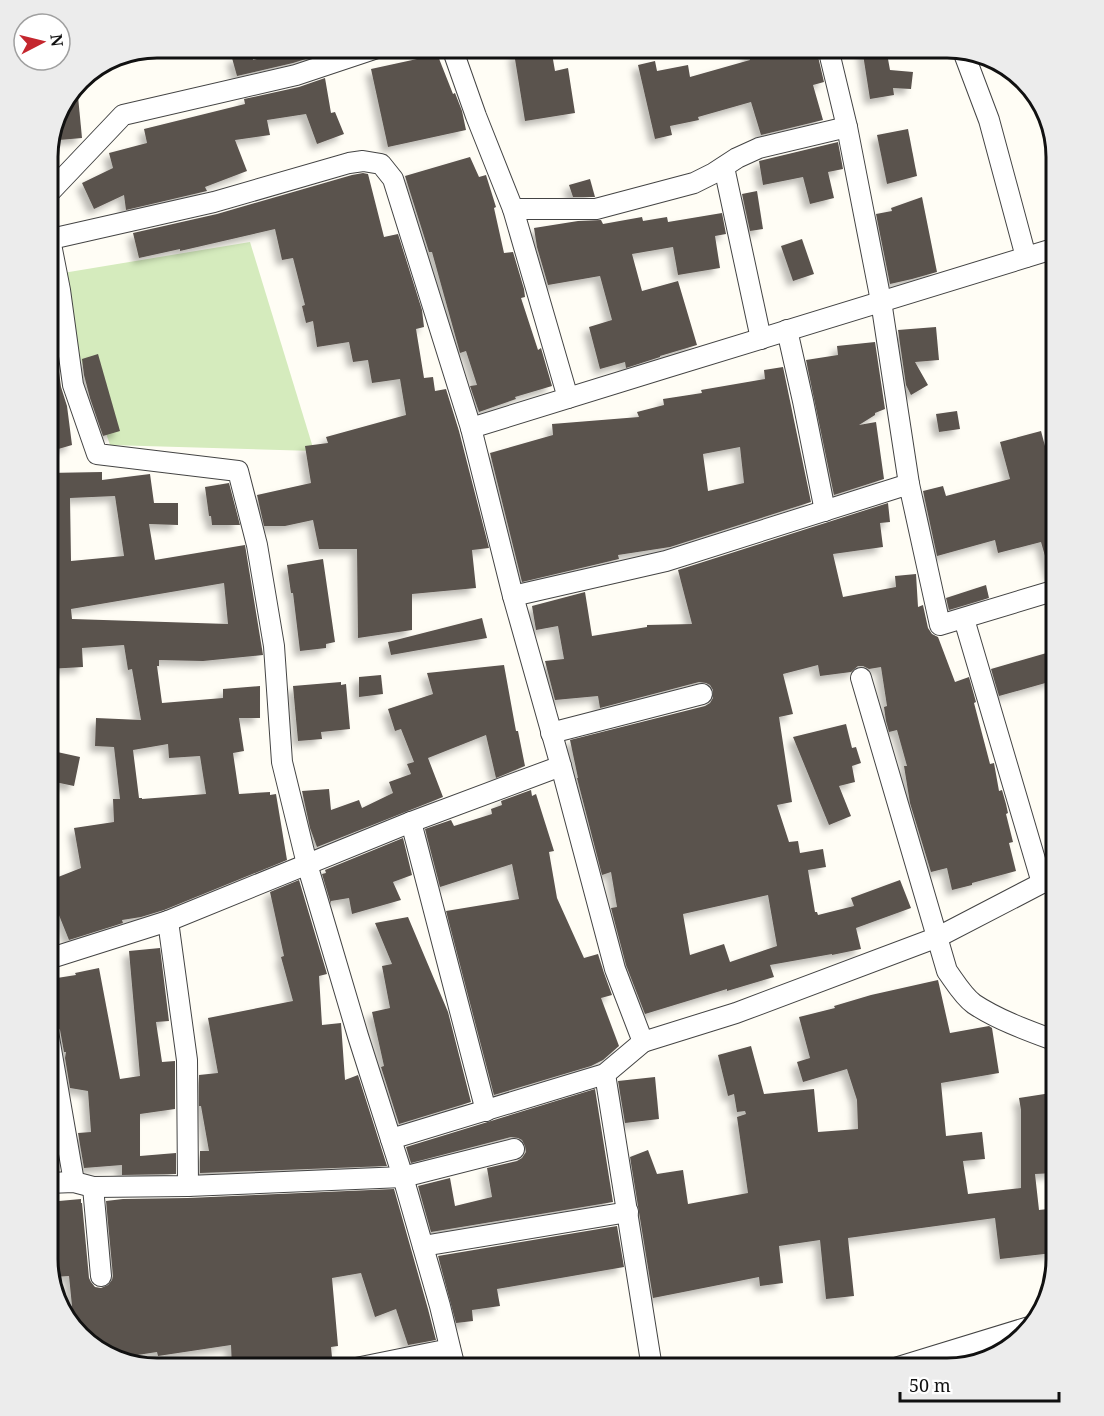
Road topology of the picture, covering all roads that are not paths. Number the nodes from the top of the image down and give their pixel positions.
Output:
1 (346, 58) edge
2 (456, 58) edge
3 (831, 59) edge
4 (967, 61) edge
5 (847, 128) junction
6 (724, 167) junction
7 (59, 182) edge
8 (513, 209) junction
9 (59, 232) edge
10 (1046, 251) edge
11 (1026, 257) junction
12 (59, 292) edge
13 (881, 300) junction
14 (787, 330) junction
15 (761, 339) junction
16 (568, 398) junction
17 (471, 428) junction
18 (909, 484) junction
19 (825, 510) junction
20 (1046, 593) edge
21 (513, 596) junction
22 (964, 619) junction
23 (861, 678) dead end
24 (702, 694) dead end
25 (551, 734) junction
26 (561, 766) junction
27 (411, 822) junction
28 (307, 864) junction
29 (1046, 871) edge
30 (1046, 882) edge
31 (168, 921) junction
32 (938, 937) junction
33 (58, 956) edge
34 (1046, 1037) edge
35 (643, 1042) junction
36 (605, 1074) junction
37 (58, 1091) edge
38 (486, 1111) junction
39 (391, 1139) junction
40 (514, 1149) dead end
41 (403, 1177) junction
42 (74, 1182) junction
43 (58, 1183) edge
44 (188, 1186) junction
45 (93, 1187) junction
46 (628, 1212) junction
47 (423, 1246) junction
48 (101, 1276) dead end
49 (1013, 1332) edge
50 (450, 1349) junction
51 (405, 1358) edge
52 (452, 1358) edge
53 (650, 1358) edge
54 (927, 1358) edge

1 - 7 street
2 - 8 street
3 - 5 street
4 - 11 street
5 - 6 street
5 - 13 street
6 - 8 street
6 - 15 street
8 - 16 street
9 - 17 street
10 - 11 street
11 - 13 street
12 - 28 street
13 - 14 street
13 - 18 street
14 - 15 street
14 - 19 street
15 - 16 street
16 - 17 street
17 - 21 street
18 - 19 street
18 - 22 street
19 - 21 street
20 - 22 street
21 - 25 street
22 - 29 street
23 - 32 street
24 - 25 street
25 - 26 street
26 - 27 street
26 - 35 street
27 - 28 street
27 - 38 street
28 - 31 street
28 - 39 street
30 - 32 street
31 - 33 street
31 - 44 street
32 - 34 street
32 - 35 street
35 - 36 street
36 - 38 street
36 - 46 street
37 - 42 street
38 - 39 street
39 - 41 street
40 - 41 street
41 - 44 street
41 - 47 street
42 - 43 street
42 - 45 street
44 - 45 street
45 - 48 street
46 - 47 street
46 - 53 street
47 - 50 street
49 - 54 street
50 - 51 street
50 - 52 street

